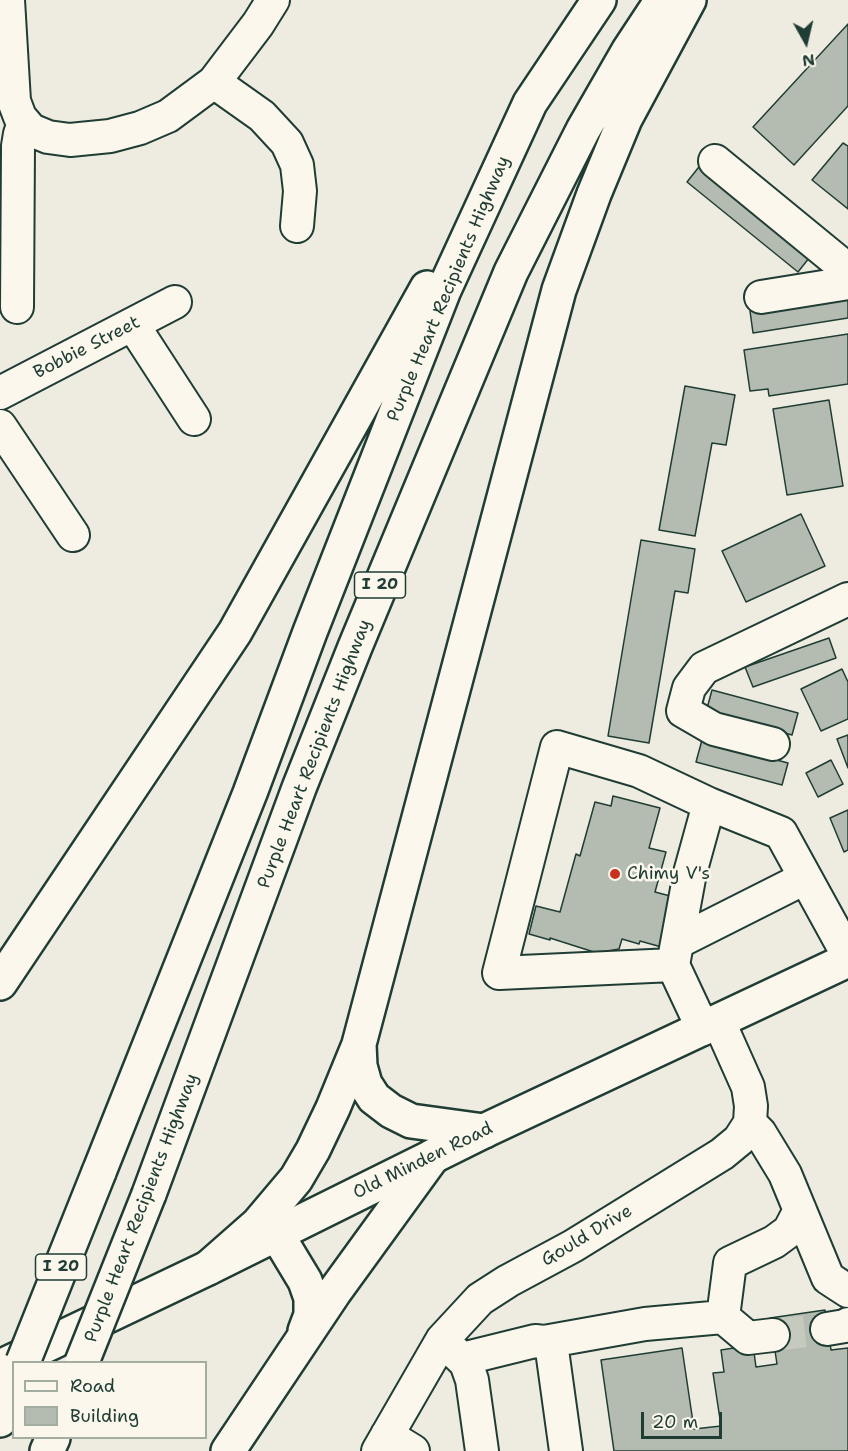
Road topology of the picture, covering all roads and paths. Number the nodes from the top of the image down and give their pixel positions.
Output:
1 (8, 0) edge
2 (273, 0) edge
3 (599, 0) edge
4 (662, 0) edge
5 (689, 0) edge
6 (214, 82) junction
7 (530, 103) junction
8 (24, 122) junction
9 (715, 161) dead end
10 (297, 226) dead end
11 (848, 270) edge
12 (848, 283) edge
13 (761, 297) dead end
14 (175, 302) dead end
15 (17, 307) dead end
16 (133, 325) junction
17 (0, 393) edge
18 (194, 419) dead end
19 (0, 426) edge
20 (73, 535) dead end
21 (848, 599) edge
22 (773, 744) dead end
23 (709, 804) junction
24 (805, 878) junction
25 (676, 953) junction
26 (848, 956) edge
27 (848, 960) edge
28 (0, 983) edge
29 (711, 1026) junction
30 (359, 1044) junction
31 (750, 1124) junction
32 (484, 1131) junction
33 (434, 1156) junction
34 (800, 1210) junction
35 (276, 1233) junction
36 (208, 1268) junction
37 (848, 1291) edge
38 (723, 1317) junction
39 (773, 1335) tunnel mouth
40 (302, 1338) junction
41 (544, 1342) junction
42 (452, 1349) junction
43 (13, 1361) edge
44 (23, 1361) edge
45 (82, 1361) edge
46 (12, 1392) edge
47 (0, 1420) edge
48 (382, 1443) edge
49 (228, 1451) edge
50 (412, 1451) edge
51 (482, 1451) edge
52 (566, 1451) edge

1 - 8 street
2 - 6 street
3 - 7 main road, Purple Heart Recipients Highway / I 20
4 - 45 main road, Purple Heart Recipients Highway / I 20, bridge
5 - 30 main road
6 - 8 street
6 - 10 street
7 - 28 main road
7 - 44 main road, Purple Heart Recipients Highway / I 20, bridge
8 - 15 street
9 - 11 street
12 - 13 street
14 - 16 street, Bobbie Street
16 - 17 street, Bobbie Street
16 - 18 street
19 - 20 street
21 - 22 street
23 - 24 street
23 - 25 street
23 - 25 street
24 - 25 street
24 - 26 street
25 - 29 street
27 - 29 main road, Old Minden Road
29 - 31 street
29 - 32 main road, Old Minden Road
30 - 32 main road
30 - 36 main road
31 - 34 street
31 - 42 street, Gould Drive
32 - 33 main road, Old Minden Road
33 - 35 main road, Old Minden Road
33 - 40 main road
34 - 37 street
34 - 38 street
35 - 36 main road, Old Minden Road
35 - 40 main road
36 - 43 main road, Old Minden Road
38 - 39 street
38 - 41 street
40 - 49 main road
41 - 42 street
41 - 52 street
42 - 48 street, Gould Drive
42 - 51 street
46 - 47 main road
48 - 50 street

